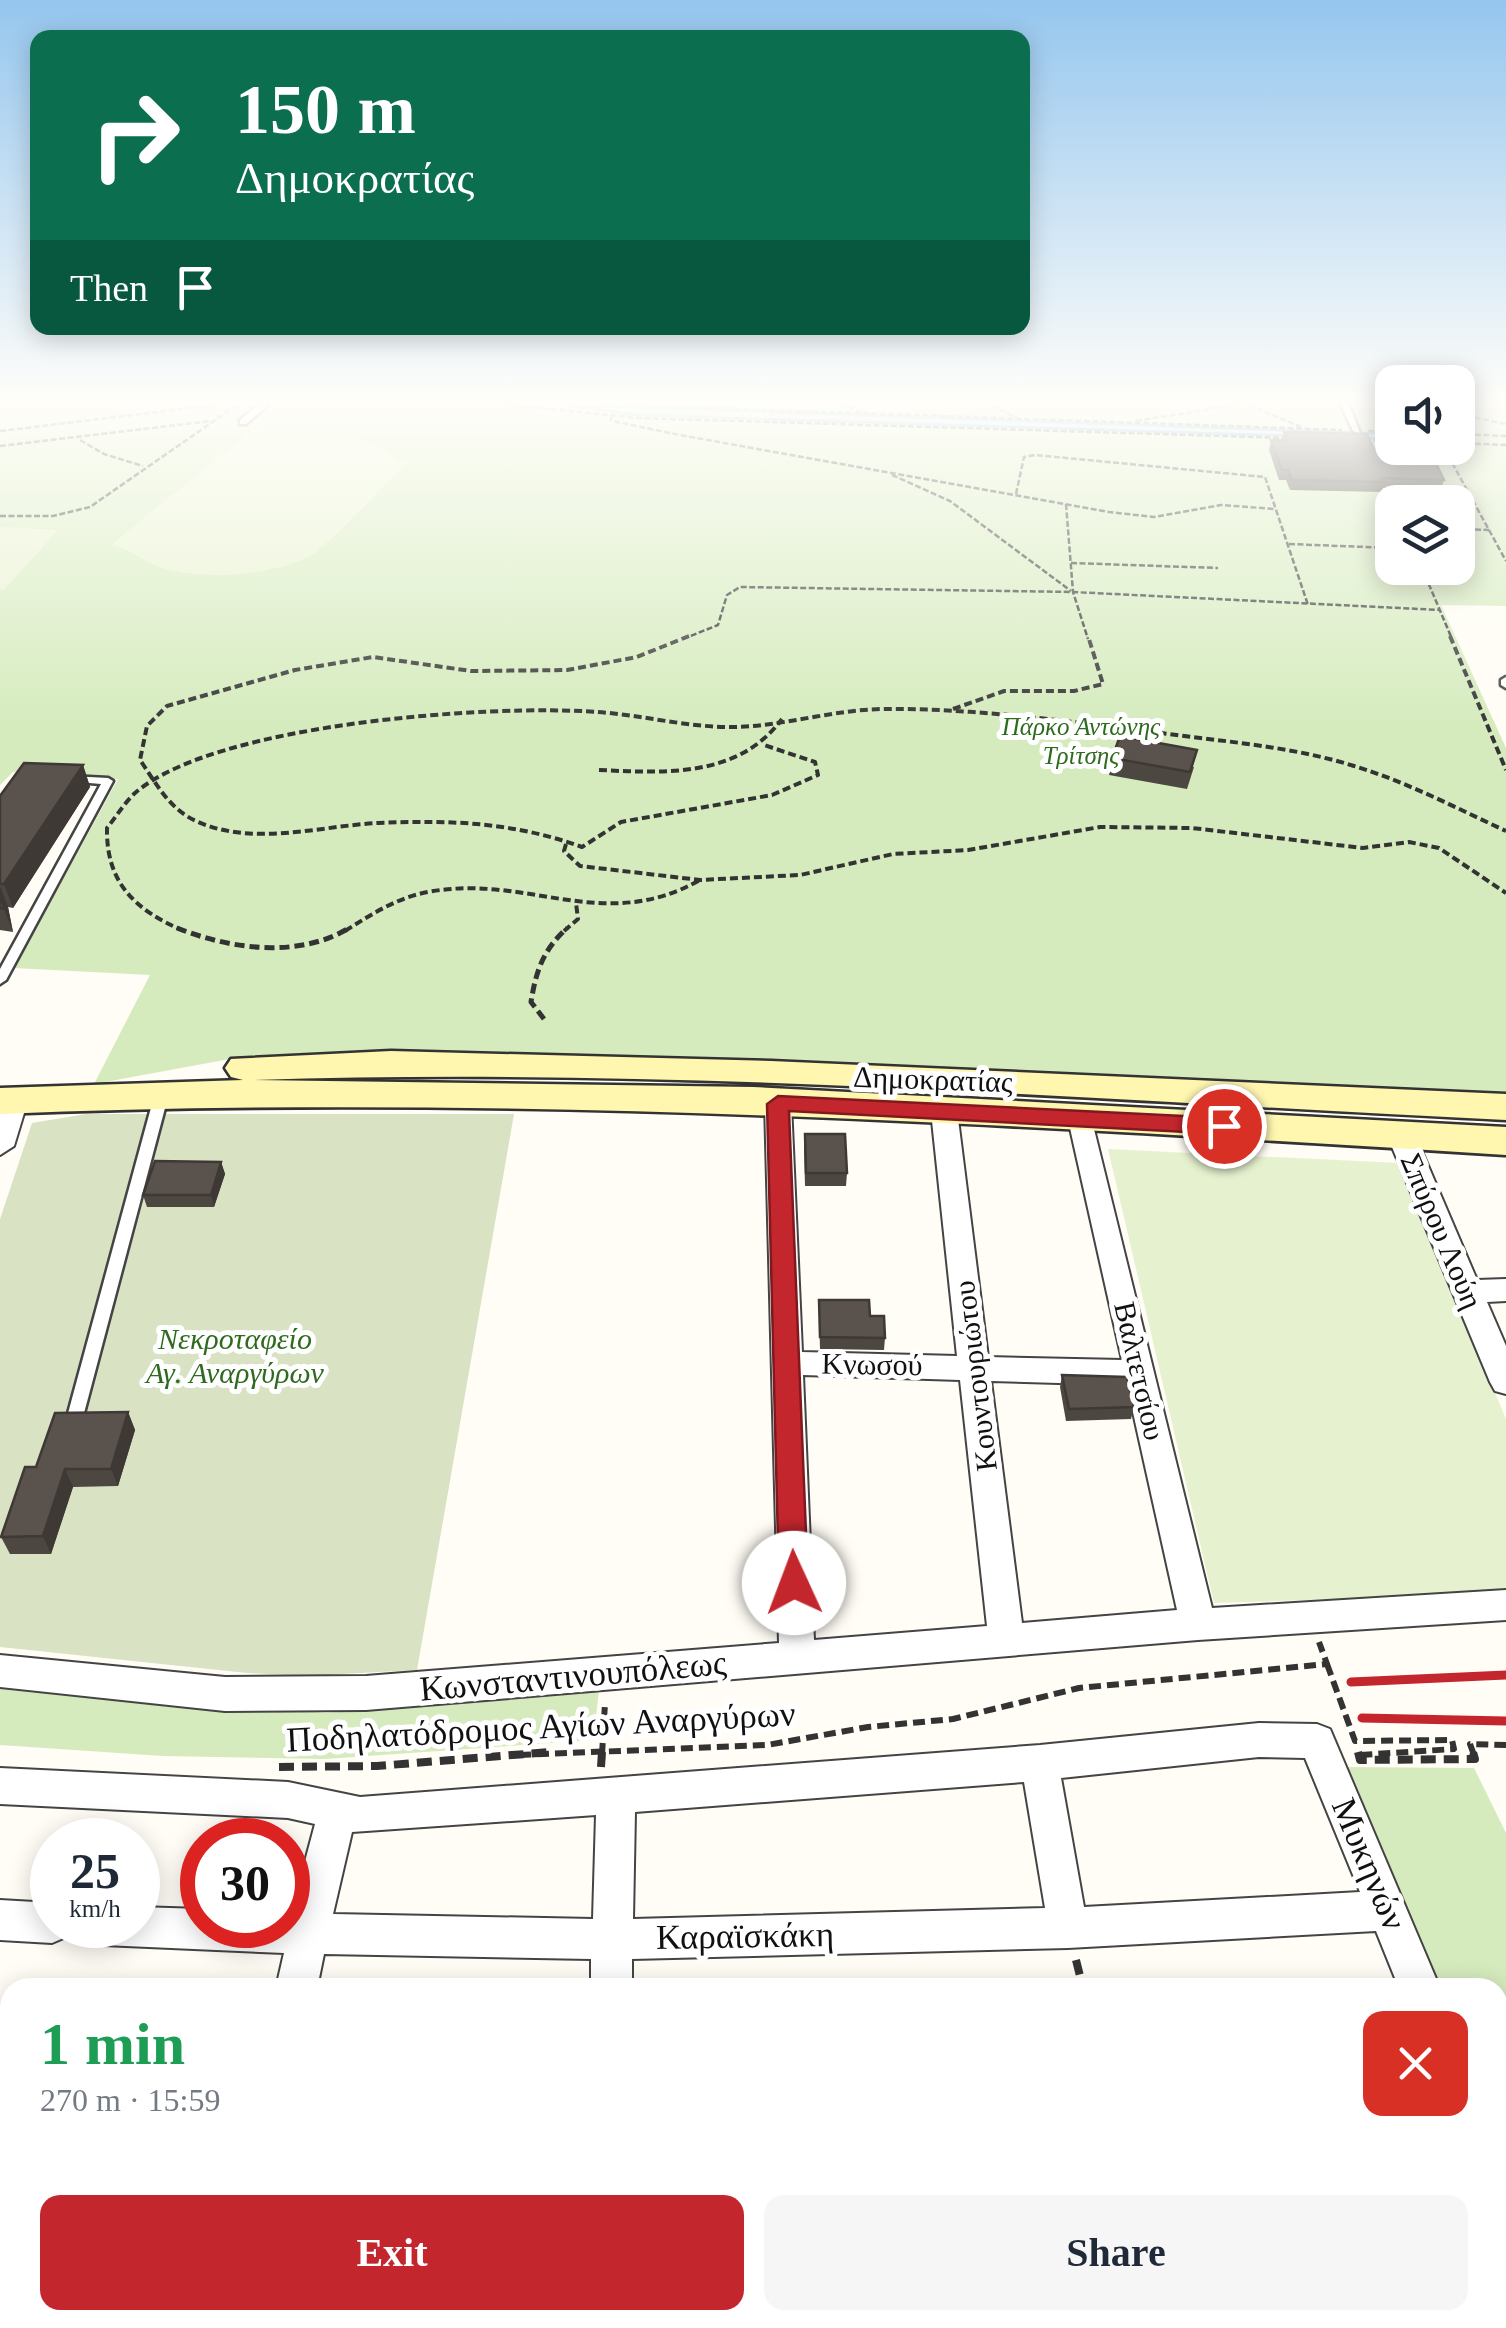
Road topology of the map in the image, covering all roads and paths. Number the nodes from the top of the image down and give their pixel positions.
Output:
1 (73, 514) edge
2 (967, 514) edge
3 (1067, 514) edge
4 (1133, 514) edge
5 (1173, 514) edge
6 (1277, 514) edge
7 (1479, 514) edge
8 (0, 516) edge
9 (1475, 530) edge
10 (1488, 530) junction
11 (1289, 544) junction
12 (1375, 547) edge
13 (1506, 561) edge
14 (1071, 563) junction
15 (1218, 568) dead end
16 (1429, 585) edge
17 (1073, 592) junction
18 (1308, 607) junction
19 (1440, 610) junction
20 (950, 710) junction
21 (782, 719) junction
22 (764, 744) junction
23 (599, 770) dead end
24 (1506, 770) edge
25 (154, 777) junction
26 (60, 778) edge
27 (1506, 831) edge
28 (566, 844) junction
29 (700, 880) junction
30 (1506, 893) edge
31 (576, 904) junction
32 (0, 980) edge
33 (544, 1019) dead end
34 (162, 1092) junction
35 (123, 1093) junction
36 (7, 1100) edge
37 (778, 1104) junction
38 (1506, 1108) edge
39 (944, 1111) junction
40 (1081, 1119) junction
41 (1402, 1135) junction
42 (1506, 1141) edge
43 (0, 1146) edge
44 (1467, 1290) junction
45 (1506, 1290) edge
46 (784, 1363) junction
47 (974, 1366) junction
48 (1140, 1374) junction
49 (1506, 1382) edge
50 (75, 1417) edge
51 (1506, 1604) edge
52 (1310, 1616) junction
53 (1198, 1624) junction
54 (1006, 1640) junction
55 (797, 1656) junction
56 (1327, 1664) junction
57 (0, 1671) edge
58 (606, 1691) dead end
59 (1506, 1745) edge
60 (602, 1748) junction
61 (1040, 1762) junction
62 (268, 1766) dead end
63 (0, 1786) edge
64 (607, 1794) junction
65 (336, 1812) junction
66 (1388, 1910) junction
67 (0, 1920) edge
68 (30, 1921) edge
69 (310, 1926) edge
70 (1068, 1928) junction
71 (310, 1935) edge
72 (613, 1939) junction
73 (305, 1948) edge
74 (298, 1978) edge
75 (611, 1978) edge
76 (1416, 1978) edge

1 - 8 path
2 - 17 path
3 - 14 path
4 - 5 path
6 - 11 path
7 - 10 path
9 - 10 path
10 - 13 path
11 - 12 path
11 - 18 path
14 - 15 path
14 - 17 path
16 - 19 path
17 - 18 path
17 - 20 path
17 - 25 path
18 - 19 path
19 - 24 path
20 - 21 path
20 - 27 path
21 - 22 path
21 - 25 path
22 - 23 path
22 - 28 path
25 - 28 path
25 - 31 path
26 - 32 lane
28 - 29 path
29 - 30 path
29 - 31 path
31 - 33 path
34 - 35 main road, Δημοκρατίας
34 - 37 main road, Δημοκρατίας
34 - 50 lane
35 - 36 main road, Δημοκρατίας
35 - 38 main road, Δημοκρατίας
36 - 43 street
37 - 39 main road, Δημοκρατίας
37 - 46 street
39 - 40 main road, Δημοκρατίας
39 - 47 street, Κουντουριώτου
40 - 41 main road, Δημοκρατίας
40 - 48 street, Βαλτετσίου
41 - 42 main road, Δημοκρατίας
41 - 44 street, Σπύρου Λούη
44 - 45 street
44 - 49 street, Σπύρου Λούη
46 - 47 street, Κνωσού
46 - 55 street
47 - 48 street, Κνωσού
47 - 54 street, Κουντουριώτου
48 - 53 street, Βαλτετσίου
51 - 52 street, Κωνσταντινουπόλεως
52 - 53 street, Κωνσταντινουπόλεως
52 - 56 path
53 - 54 street, Κωνσταντινουπόλεως
54 - 55 street, Κωνσταντινουπόλεως
55 - 57 street, Κωνσταντινουπόλεως
56 - 59 path
56 - 60 path, Ποδηλατόδρομος Αγίων Αναργύρων
58 - 60 path
60 - 62 path, Ποδηλατόδρομος Αγίων Αναργύρων
60 - 64 path
61 - 64 street
61 - 66 street, Μυκηνών
61 - 70 street
63 - 65 street
64 - 65 street
64 - 72 street
65 - 69 street
66 - 70 street, Καραϊσκάκη
66 - 76 street, Μυκηνών
67 - 68 street
70 - 72 street, Καραϊσκάκη
71 - 72 street, Καραϊσκάκη
72 - 75 street
73 - 74 street

